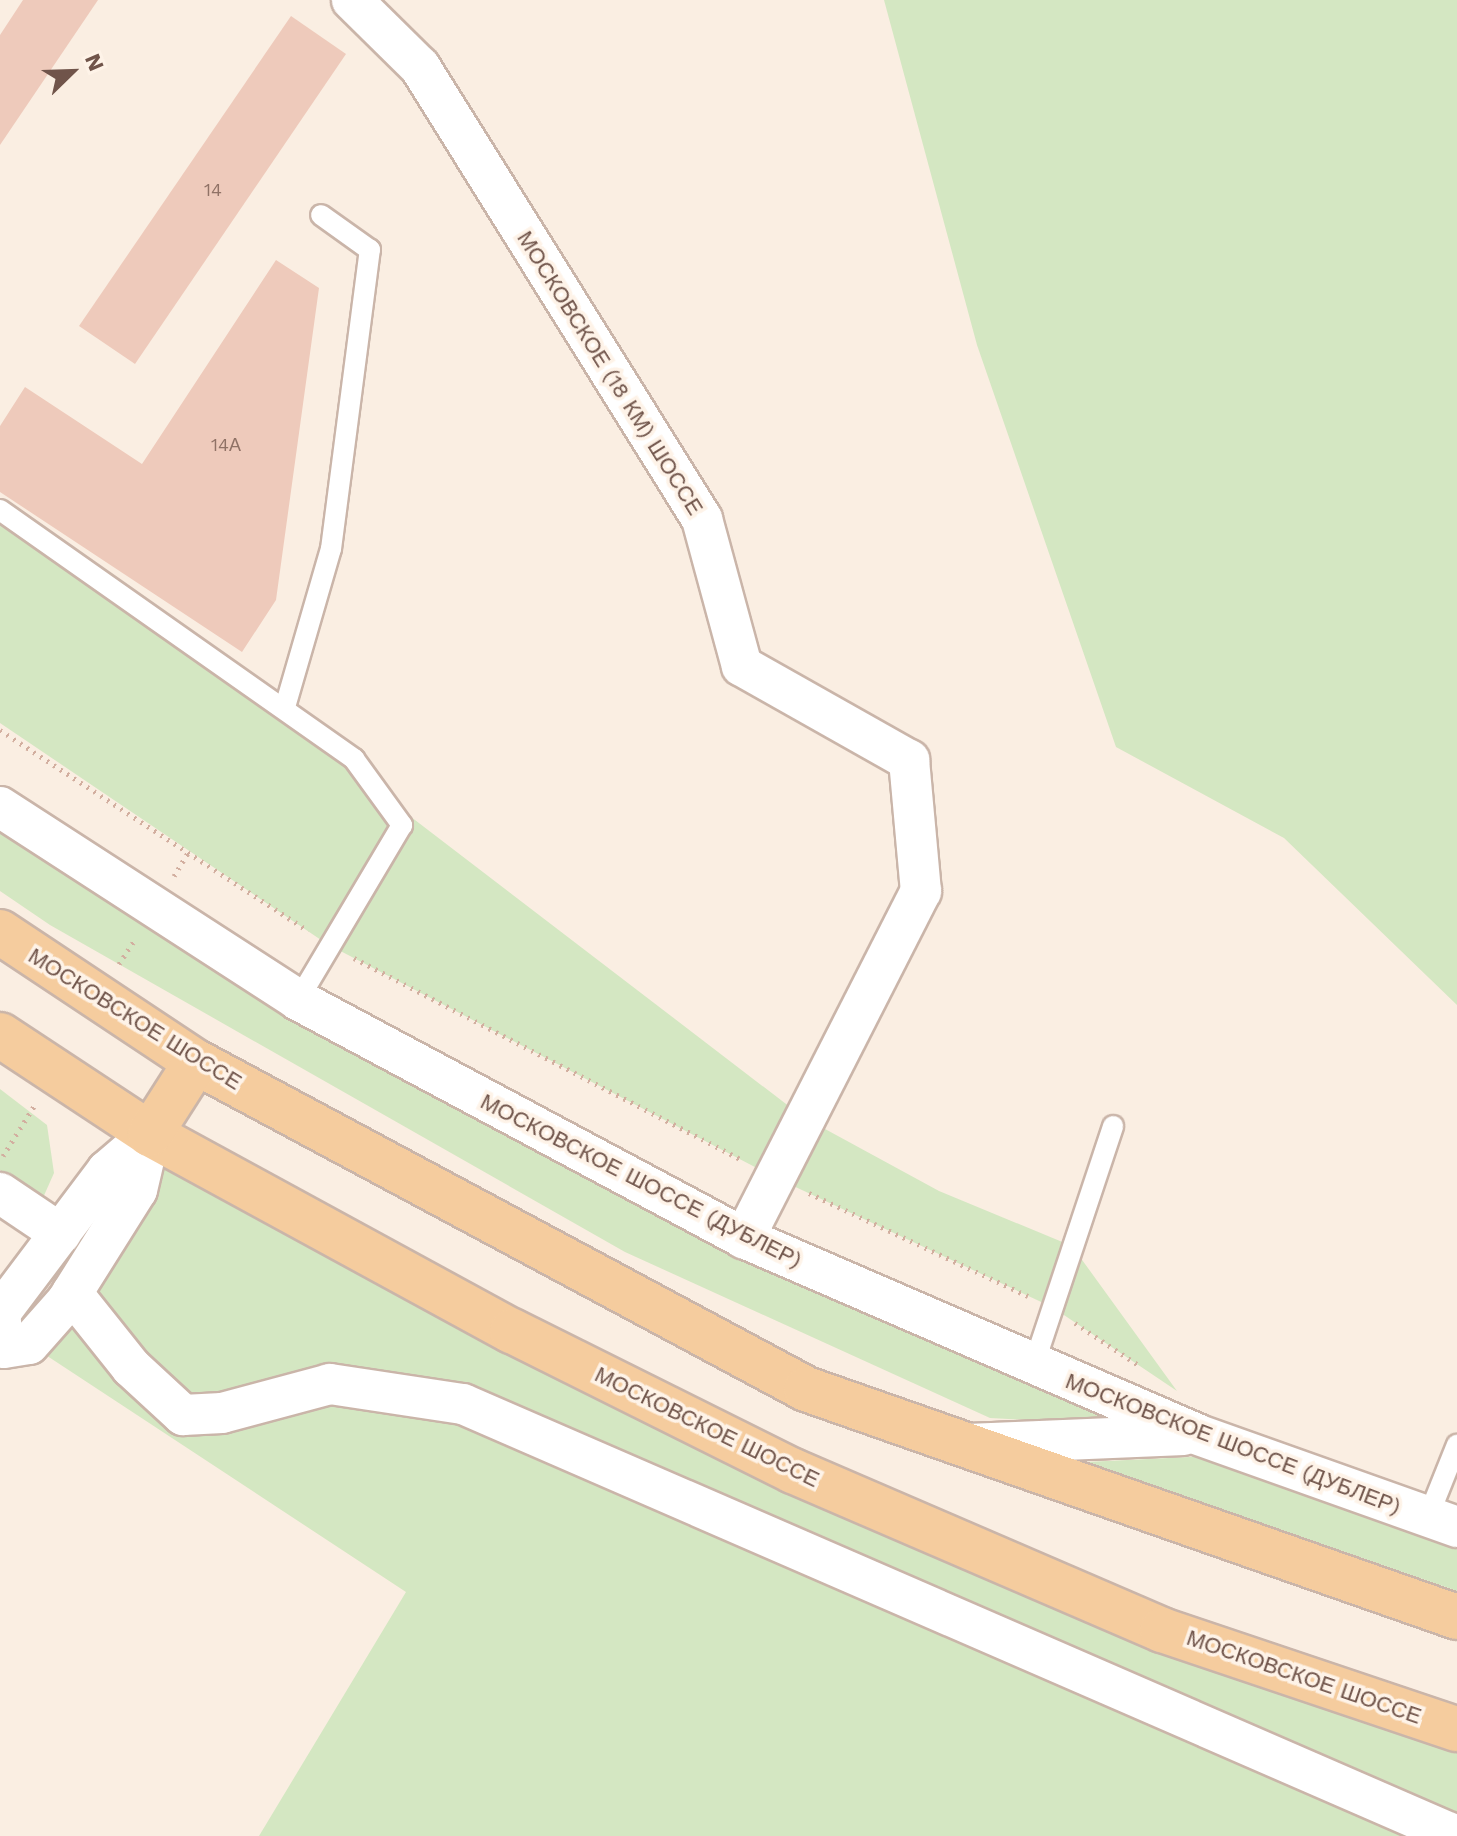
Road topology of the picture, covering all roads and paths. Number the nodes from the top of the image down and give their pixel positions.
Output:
1 (352, 0) edge
2 (321, 215) dead end
3 (0, 510) edge
4 (285, 707) junction
5 (0, 730) edge
6 (0, 807) edge
7 (0, 932) edge
8 (327, 944) junction
9 (298, 1000) junction
10 (1, 1036) edge
11 (196, 1062) junction
12 (1113, 1126) dead end
13 (150, 1134) junction
14 (772, 1176) junction
15 (0, 1193) edge
16 (61, 1234) junction
17 (744, 1238) junction
18 (72, 1293) junction
19 (1052, 1307) junction
20 (1, 1332) edge
21 (1033, 1367) junction
22 (1152, 1374) dead end
23 (1196, 1434) junction
24 (962, 1444) junction
25 (1457, 1445) edge
26 (1443, 1522) edge
27 (1457, 1617) edge
28 (1457, 1729) edge
29 (1457, 1836) edge

1 - 14 street, МОСКОВСКОЕ (18 КМ) ШОССЕ
2 - 4 lane
3 - 4 lane
4 - 8 lane
5 - 8 path
6 - 9 street, МОСКОВСКОЕ ШОССЕ (ДУБЛЕР)
7 - 11 main road, МОСКОВСКОЕ ШОССЕ
8 - 9 lane
8 - 14 path
9 - 17 street, МОСКОВСКОЕ ШОССЕ (ДУБЛЕР)
10 - 13 main road, МОСКОВСКОЕ ШОССЕ
11 - 13 main road
11 - 24 main road, МОСКОВСКОЕ ШОССЕ
12 - 19 lane
13 - 16 street
13 - 18 street
13 - 28 main road, МОСКОВСКОЕ ШОССЕ
14 - 17 street
14 - 19 path
15 - 16 street
16 - 20 street
17 - 21 street, МОСКОВСКОЕ ШОССЕ (ДУБЛЕР)
18 - 20 street
18 - 29 street
19 - 21 lane
19 - 22 path
21 - 23 street, МОСКОВСКОЕ ШОССЕ (ДУБЛЕР)
23 - 24 street
23 - 26 street, МОСКОВСКОЕ ШОССЕ (ДУБЛЕР)
24 - 27 main road, МОСКОВСКОЕ ШОССЕ
25 - 26 lane

